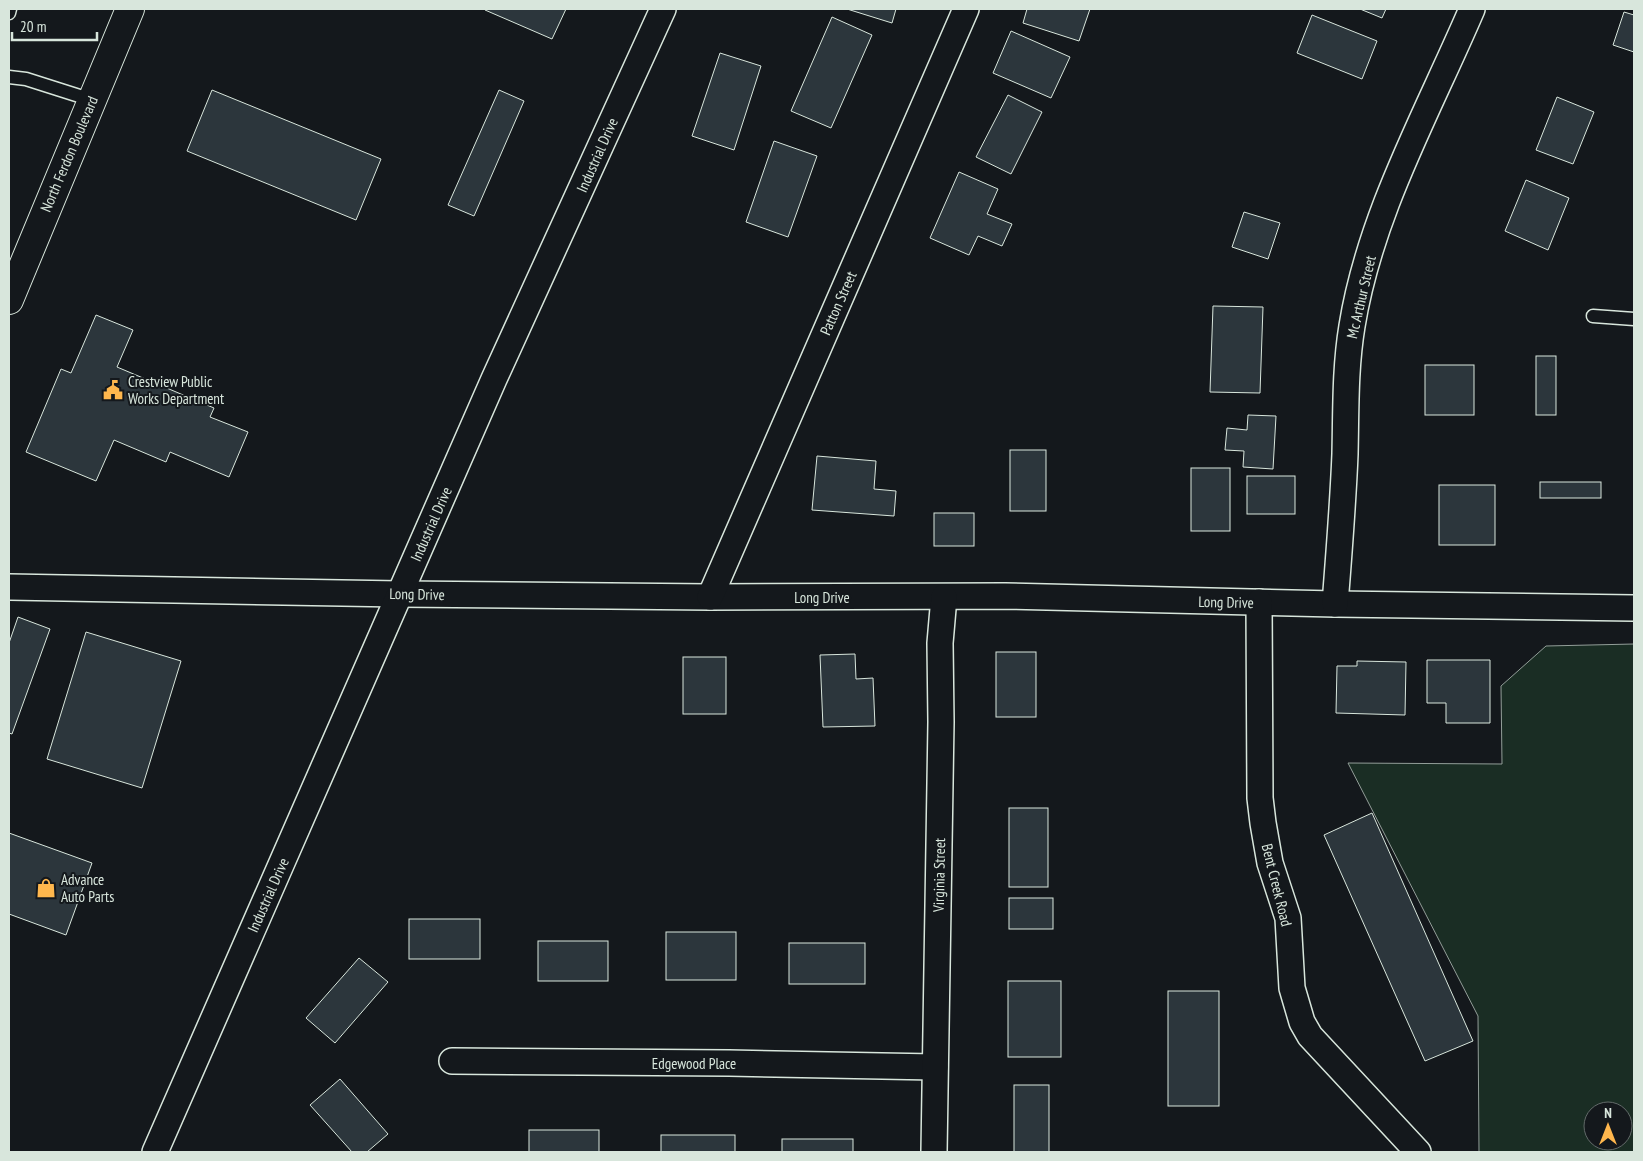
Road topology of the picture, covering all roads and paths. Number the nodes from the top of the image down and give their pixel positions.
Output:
1 (10, 9) edge
2 (130, 9) edge
3 (663, 9) edge
4 (966, 9) edge
5 (1472, 9) edge
6 (9, 13) edge
7 (9, 77) edge
8 (92, 100) junction
9 (9, 300) edge
10 (1593, 316) dead end
11 (1634, 319) edge
12 (9, 587) edge
13 (400, 594) junction
14 (710, 597) junction
15 (944, 597) junction
16 (1260, 602) junction
17 (1335, 604) junction
18 (1634, 608) edge
19 (452, 1061) dead end
20 (935, 1066) junction
21 (155, 1152) edge
22 (934, 1152) edge
23 (1418, 1152) edge

1 - 6 lane
2 - 8 main road, North Ferdon Boulevard
3 - 13 street, Industrial Drive
4 - 14 street, Patton Street
5 - 17 street, Mc Arthur Street
7 - 8 lane
8 - 9 main road, North Ferdon Boulevard
10 - 11 lane
12 - 13 street, Long Drive
13 - 14 street, Long Drive
13 - 21 street, Industrial Drive
14 - 15 street, Long Drive
15 - 16 street, Long Drive
15 - 20 street, Virginia Street
16 - 17 street, Long Drive
16 - 23 street, Bent Creek Road
17 - 18 street, Long Drive
19 - 20 street, Edgewood Place
20 - 22 street, Virginia Street

